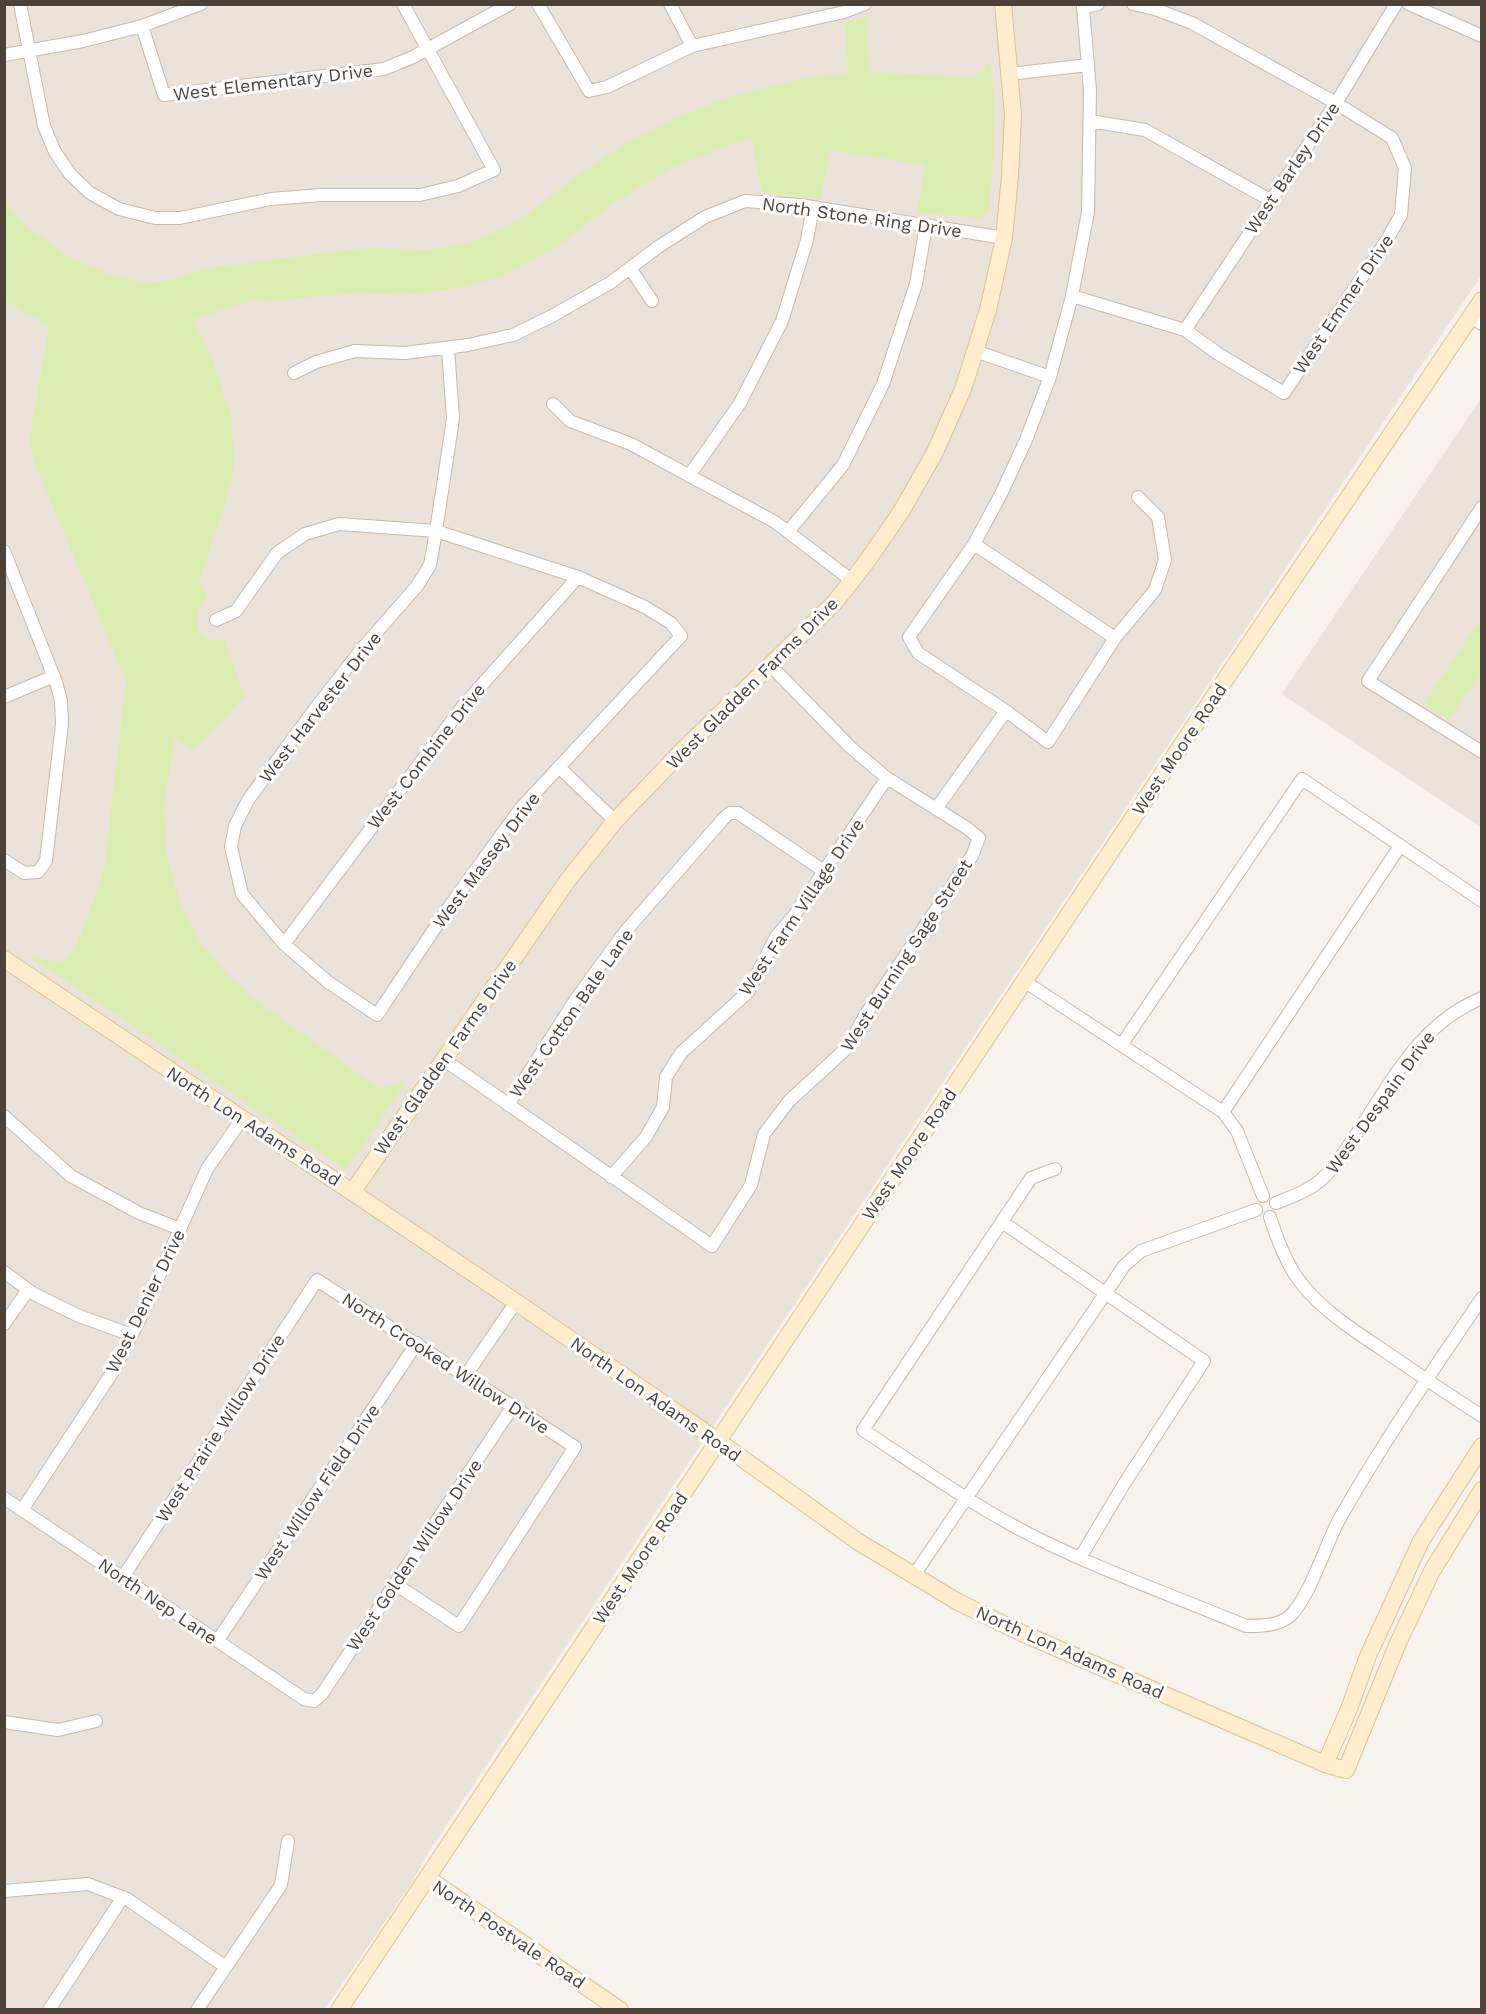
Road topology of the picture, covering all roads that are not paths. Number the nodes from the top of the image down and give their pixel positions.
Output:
1 (20, 4) edge
2 (201, 4) edge
3 (403, 4) edge
4 (510, 4) edge
5 (538, 4) edge
6 (670, 4) edge
7 (865, 4) edge
8 (1003, 4) edge
9 (1098, 4) edge
10 (1132, 4) edge
11 (1396, 4) edge
12 (1409, 4) edge
13 (142, 26) junction
14 (1482, 36) edge
15 (692, 46) junction
16 (428, 49) junction
17 (30, 51) junction
18 (4, 55) edge
19 (1088, 65) junction
20 (1009, 74) junction
21 (1336, 103) junction
22 (1090, 121) junction
23 (1270, 201) junction
24 (813, 207) junction
25 (926, 226) junction
26 (1004, 238) junction
27 (630, 268) junction
28 (1072, 296) junction
29 (1482, 300) edge
30 (652, 301) dead end
31 (1476, 320) edge
32 (1185, 330) junction
33 (448, 348) junction
34 (975, 351) junction
35 (294, 374) dead end
36 (1050, 376) junction
37 (553, 404) dead end
38 (689, 476) junction
39 (1138, 497) dead end
40 (1482, 507) edge
41 (436, 531) junction
42 (788, 532) junction
43 (974, 543) junction
44 (4, 551) edge
45 (8, 567) edge
46 (578, 577) junction
47 (851, 580) junction
48 (216, 620) dead end
49 (1115, 638) junction
50 (771, 666) junction
51 (54, 676) junction
52 (4, 697) edge
53 (1006, 711) junction
54 (1482, 752) edge
55 (559, 767) junction
56 (887, 778) junction
57 (936, 809) junction
58 (615, 821) junction
59 (1400, 846) junction
60 (4, 860) edge
61 (824, 872) junction
62 (1482, 901) edge
63 (284, 944) junction
64 (4, 958) edge
65 (1024, 981) junction
66 (1482, 998) edge
67 (377, 1015) joint
68 (1122, 1044) junction
69 (443, 1059) junction
70 (508, 1105) junction
71 (1223, 1112) junction
72 (4, 1116) edge
73 (242, 1119) junction
74 (1055, 1169) dead end
75 (611, 1177) junction
76 (353, 1191) junction
77 (1263, 1196) junction
78 (1276, 1203) junction
79 (1256, 1210) junction
80 (1270, 1216) junction
81 (1002, 1222) junction
82 (180, 1229) junction
83 (4, 1272) edge
84 (317, 1280) joint
85 (28, 1290) junction
86 (1104, 1293) junction
87 (1482, 1298) edge
88 (516, 1302) junction
89 (4, 1324) edge
90 (132, 1335) junction
91 (417, 1344) junction
92 (466, 1376) junction
93 (1426, 1380) junction
94 (513, 1406) junction
95 (1482, 1416) edge
96 (718, 1441) junction
97 (1482, 1446) edge
98 (1482, 1490) edge
99 (4, 1498) edge
100 (965, 1499) junction
101 (22, 1510) junction
102 (1080, 1558) junction
103 (914, 1575) junction
104 (123, 1577) junction
105 (395, 1584) junction
106 (218, 1640) junction
107 (314, 1701) joint
108 (96, 1721) dead end
109 (4, 1722) edge
110 (1325, 1764) junction
111 (288, 1841) dead end
112 (427, 1878) junction
113 (4, 1891) edge
114 (123, 1897) junction
115 (226, 1967) junction
116 (49, 2010) edge
117 (197, 2010) edge
118 (339, 2010) edge
119 (620, 2010) edge

1 - 17 street
2 - 13 street
3 - 16 street
4 - 16 street, West Elementary Drive
5 - 15 street
6 - 15 street
7 - 15 street
8 - 20 street, West Gladden Farms Drive
9 - 19 street
10 - 21 street, West Emmer Drive
11 - 21 street, West Barley Drive
12 - 14 street
13 - 16 street, West Elementary Drive
13 - 17 street
16 - 17 street
17 - 18 street
19 - 20 street
19 - 22 street
20 - 26 street, West Gladden Farms Drive
21 - 23 street, West Barley Drive
21 - 32 street, West Emmer Drive
22 - 23 street
22 - 28 street
23 - 32 street, West Barley Drive
24 - 25 street, North Stone Ring Drive
24 - 27 street, North Stone Ring Drive
24 - 38 street
25 - 26 street, North Stone Ring Drive
25 - 42 street
26 - 34 street, West Gladden Farms Drive
27 - 30 street
27 - 33 street, North Stone Ring Drive
28 - 32 street
28 - 36 street
29 - 31 street, West Moore Road
31 - 65 street, West Moore Road
33 - 35 street, North Stone Ring Drive
33 - 41 street, West Harvester Drive
34 - 36 street
34 - 47 street, West Gladden Farms Drive
36 - 43 street
37 - 38 street
38 - 42 street
39 - 49 street
40 - 54 street
41 - 46 street
41 - 48 street
41 - 63 street, West Harvester Drive
42 - 47 street
43 - 49 street
43 - 53 street
44 - 45 street
45 - 51 street
46 - 55 street, West Massey Drive
46 - 63 street, West Combine Drive
47 - 50 street, West Gladden Farms Drive
49 - 53 street
50 - 56 street
50 - 58 street, West Gladden Farms Drive
51 - 52 street
51 - 60 street
53 - 57 street
55 - 58 street
55 - 67 street, West Massey Drive
56 - 57 street
56 - 61 street, West Farm Village Drive
57 - 75 street, West Burning Sage Street
58 - 69 street, West Gladden Farms Drive
59 - 62 street
59 - 68 street
59 - 71 street
61 - 70 street, West Cotton Bale Lane
61 - 75 street, West Farm Village Drive
63 - 67 street, West Harvester Drive
64 - 73 street, North Lon Adams Road
65 - 68 street
65 - 96 street, West Moore Road
66 - 78 street, West Despain Drive
68 - 71 street
69 - 70 street
69 - 76 street, West Gladden Farms Drive
70 - 75 street
71 - 77 street
72 - 82 street
73 - 76 street, North Lon Adams Road
73 - 82 street, West Denier Drive
74 - 81 street
76 - 88 street, North Lon Adams Road
77 - 78 street
77 - 79 street
78 - 80 street
79 - 80 street
79 - 86 street
80 - 93 street
81 - 86 street
81 - 100 street
82 - 90 street, West Denier Drive
83 - 85 street
84 - 91 street, North Crooked Willow Drive
84 - 104 street, West Prairie Willow Drive
85 - 89 street
85 - 90 street
86 - 100 street
86 - 102 street
87 - 93 street
88 - 92 street
88 - 96 street, North Lon Adams Road
90 - 101 street, West Denier Drive
91 - 92 street, North Crooked Willow Drive
91 - 106 street, West Willow Field Drive
92 - 94 street, North Crooked Willow Drive
93 - 95 street
93 - 102 street
94 - 105 street, West Golden Willow Drive
94 - 105 street, North Crooked Willow Drive
96 - 103 street, North Lon Adams Road
96 - 112 street, West Moore Road
97 - 110 street
98 - 110 street, North Lon Adams Road
99 - 101 street, North Nep Lane
100 - 102 street
100 - 103 street
101 - 104 street, North Nep Lane
103 - 110 street, North Lon Adams Road
104 - 106 street, North Nep Lane
105 - 107 street, West Golden Willow Drive
106 - 107 street, North Nep Lane
108 - 109 street
111 - 115 street
112 - 118 street, West Moore Road
112 - 119 street, North Postvale Road
113 - 114 street
114 - 115 street
114 - 116 street
115 - 117 street

